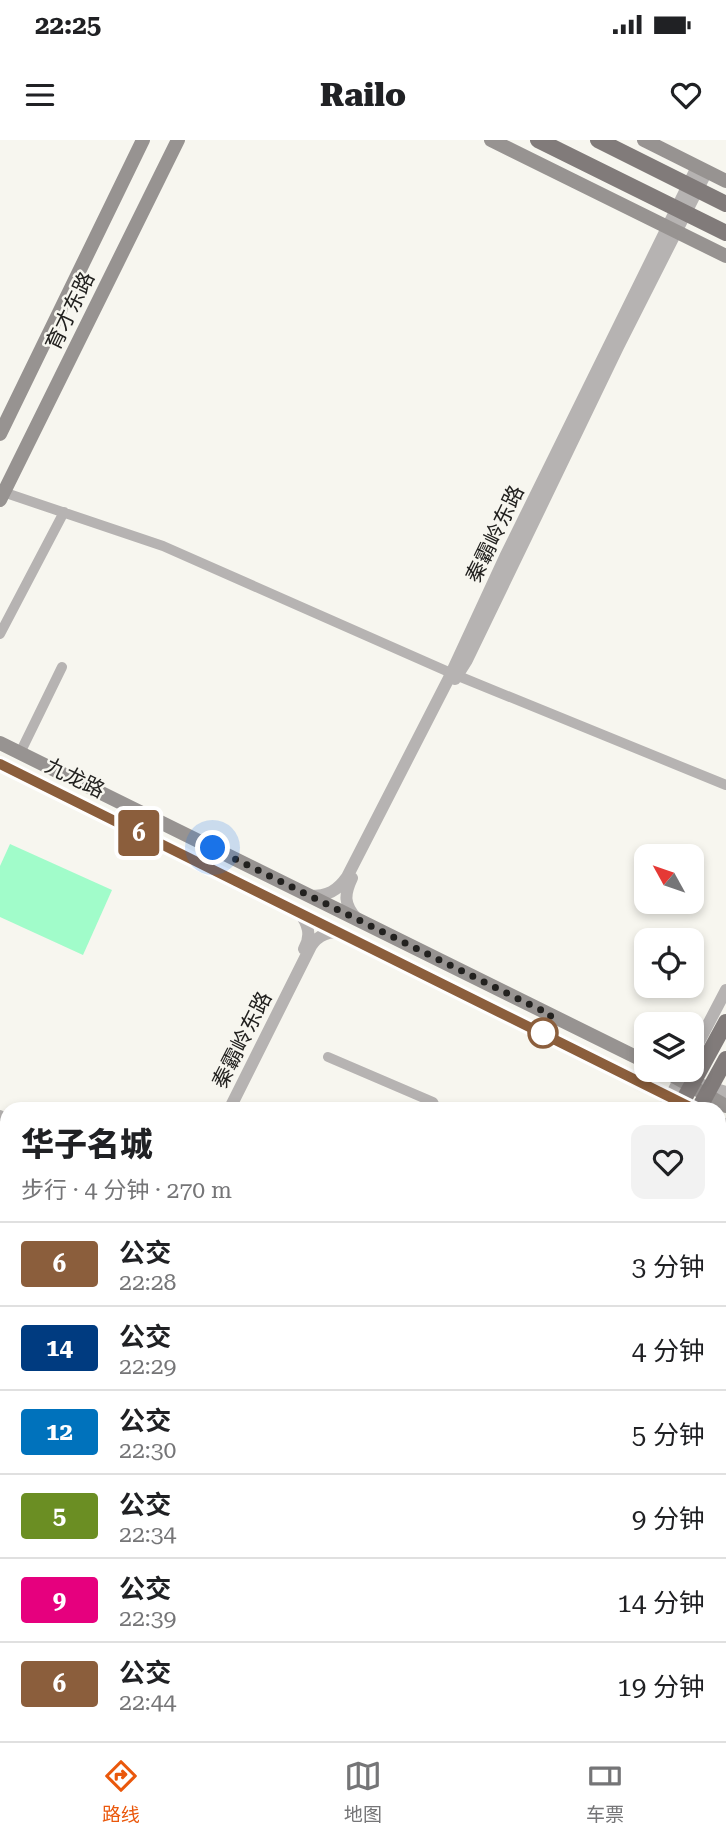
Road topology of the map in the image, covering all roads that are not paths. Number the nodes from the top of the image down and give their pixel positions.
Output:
1 (143, 140) edge
2 (178, 140) edge
3 (491, 140) edge
4 (538, 140) edge
5 (598, 140) edge
6 (644, 140) edge
7 (702, 169) junction
8 (726, 181) edge
9 (693, 187) junction
10 (726, 204) edge
11 (681, 211) junction
12 (671, 229) junction
13 (726, 233) edge
14 (726, 256) edge
15 (0, 434) edge
16 (1, 495) edge
17 (64, 512) junction
18 (0, 634) edge
19 (62, 667) dead end
20 (454, 674) junction
21 (0, 743) edge
22 (20, 753) junction
23 (0, 764) edge
24 (726, 785) edge
25 (309, 895) junction
26 (298, 911) junction
27 (356, 918) junction
28 (344, 934) junction
29 (726, 990) edge
30 (726, 1022) edge
31 (704, 1031) edge
32 (704, 1054) edge
33 (634, 1056) edge
34 (328, 1057) dead end
35 (726, 1059) edge
36 (687, 1082) edge
37 (692, 1082) edge
38 (719, 1098) edge
39 (230, 1102) edge
40 (230, 1102) edge
41 (433, 1102) edge
42 (676, 1102) edge
43 (684, 1102) edge
44 (702, 1102) edge

1 - 15 main road, 育才东路
2 - 16 main road, 育才东路
3 - 12 main road
4 - 11 main road
5 - 9 main road
6 - 7 main road
7 - 8 main road
7 - 9 street, 秦霸岭东路
9 - 10 main road
9 - 11 street, 秦霸岭东路
11 - 12 street, 秦霸岭东路
11 - 13 main road
12 - 14 main road
12 - 20 street, 秦霸岭东路
16 - 17 street
17 - 18 street
17 - 20 street
19 - 22 street
20 - 24 street
20 - 25 street, 秦霸岭东路
20 - 27 street, 秦霸岭东路
21 - 22 main road, 九龙路
22 - 25 main road, 九龙路
23 - 26 main road, 九龙路
25 - 27 main road, 九龙路
26 - 28 main road, 九龙路
26 - 39 street, 秦霸岭东路
27 - 33 main road, 九龙路
28 - 40 street, 秦霸岭东路
28 - 42 main road, 九龙路
29 - 31 street
30 - 32 main road
34 - 41 street
35 - 38 main road
36 - 43 main road
37 - 38 main road
38 - 44 main road

